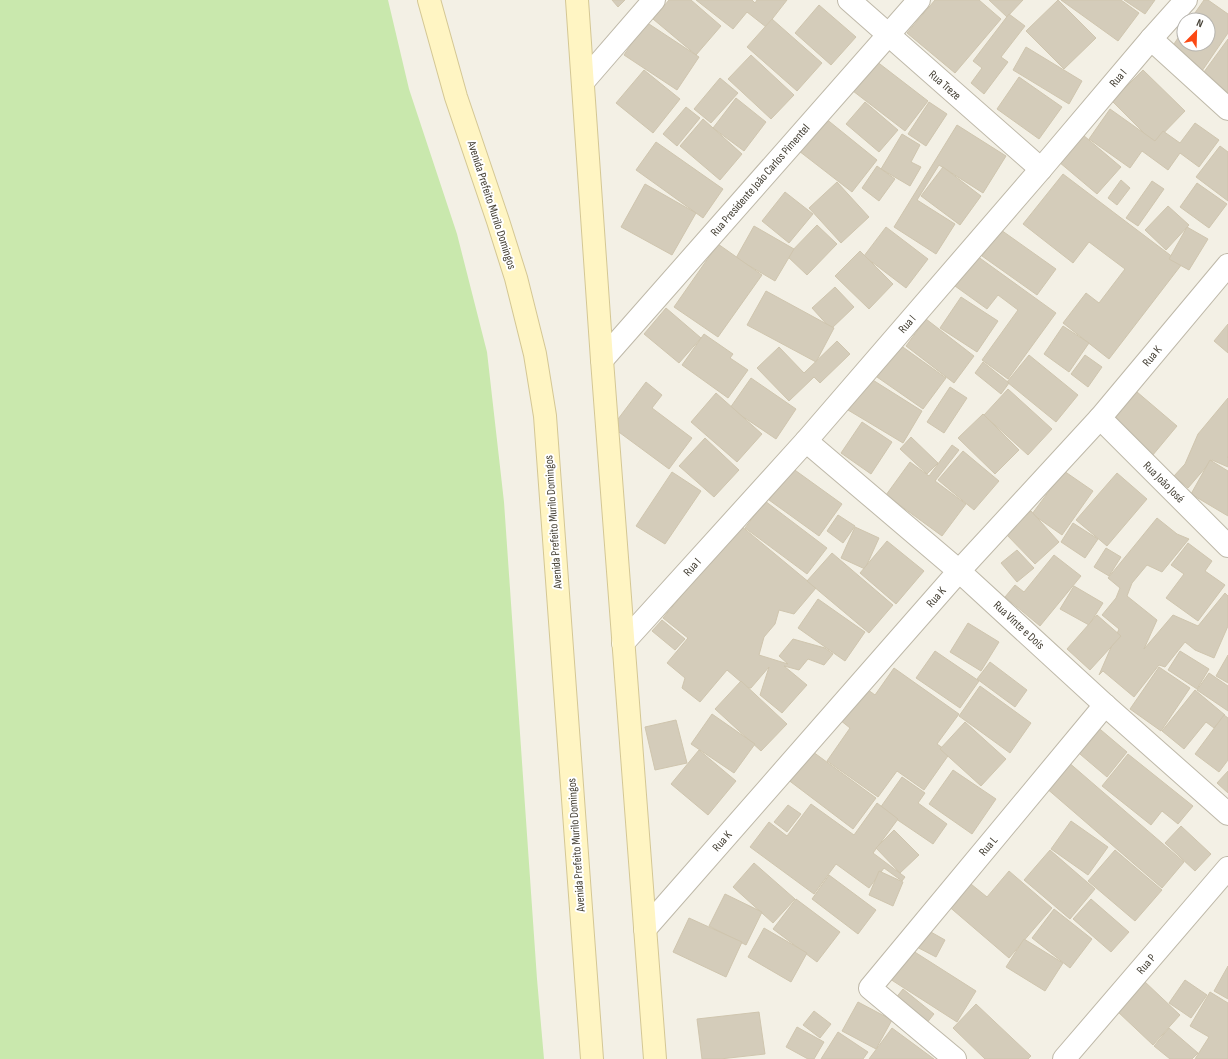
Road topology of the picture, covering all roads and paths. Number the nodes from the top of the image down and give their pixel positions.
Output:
1 (429, 0) edge
2 (577, 0) edge
3 (654, 0) edge
4 (849, 0) edge
5 (919, 0) edge
6 (1186, 0) edge
7 (888, 35) junction
8 (1151, 39) junction
9 (583, 82) junction
10 (1228, 109) edge
11 (1041, 169) junction
12 (1228, 265) edge
13 (602, 360) junction
14 (1100, 418) junction
15 (806, 441) junction
16 (1228, 546) edge
17 (960, 570) junction
18 (623, 643) junction
19 (1105, 704) junction
20 (1228, 814) edge
21 (1228, 868) edge
22 (644, 930) junction
23 (592, 1059) edge
24 (655, 1059) edge
25 (955, 1059) edge
26 (1064, 1059) edge

1 - 23 main road, Avenida Prefeito Murilo Domingos
2 - 9 main road
3 - 9 street
4 - 7 street, Rua Treze
5 - 7 street, Rua Presidente João Carlos Pimentel
6 - 8 street, Rua I
7 - 11 street, Rua Treze
7 - 13 street, Rua Presidente João Carlos Pimentel
8 - 10 street
8 - 11 street, Rua I
9 - 13 main road
11 - 15 street, Rua I
12 - 14 street, Rua K
13 - 18 main road
14 - 16 street, Rua João José
14 - 17 street, Rua K
15 - 17 street, Rua Vinte e Dois
15 - 18 street, Rua I
17 - 19 street, Rua Vinte e Dois
17 - 22 street, Rua K
18 - 22 main road
19 - 20 street, Rua Vinte e Dois
19 - 25 street, Rua L
21 - 26 street, Rua P
22 - 24 main road

